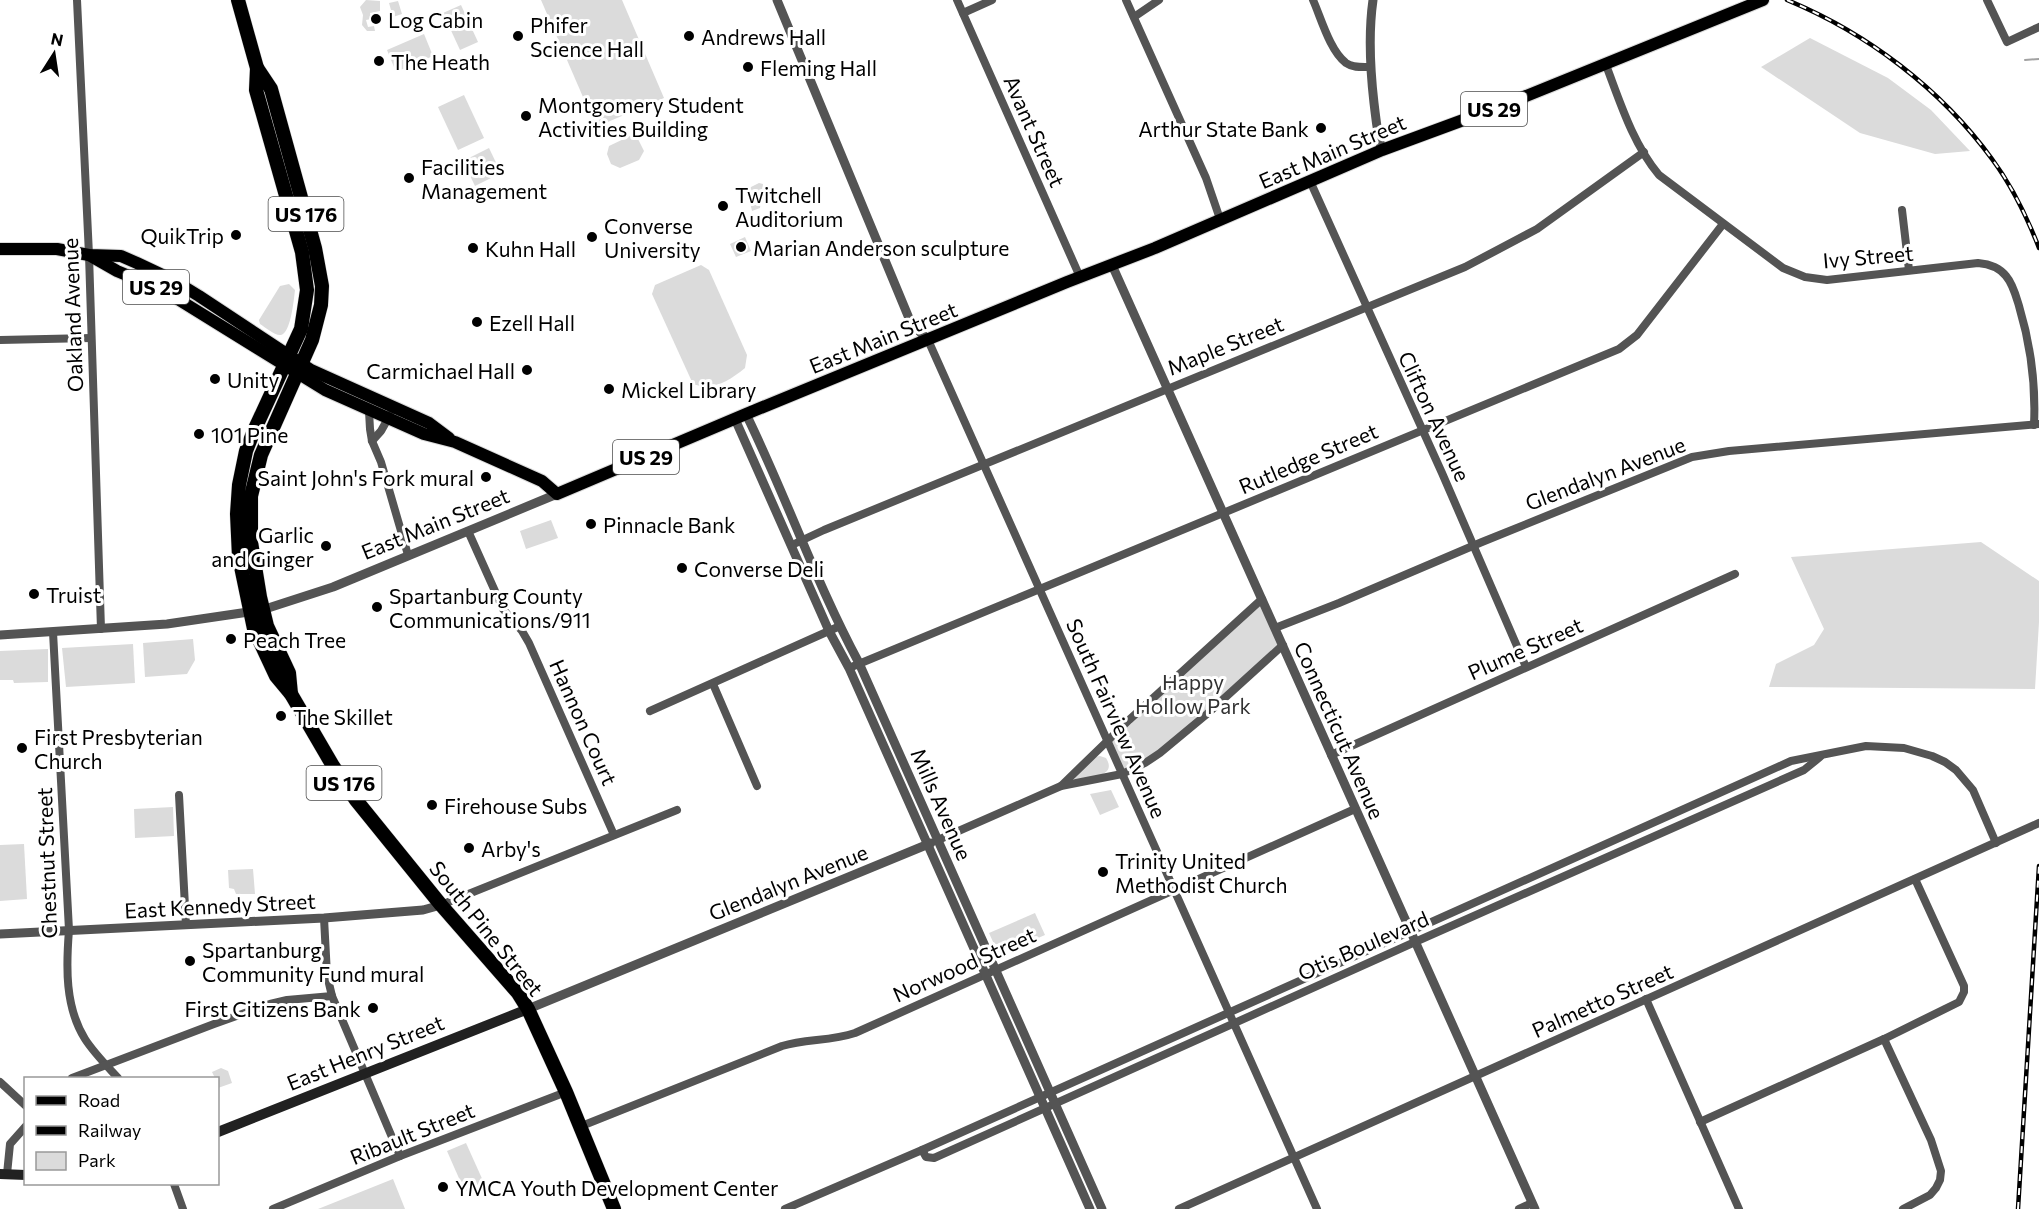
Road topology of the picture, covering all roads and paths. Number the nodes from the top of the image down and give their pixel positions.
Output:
1 (77, 0) edge
2 (238, 0) edge
3 (777, 0) edge
4 (957, 0) edge
5 (992, 0) edge
6 (1126, 0) edge
7 (1159, 0) edge
8 (1313, 0) edge
9 (1373, 0) edge
10 (1763, 0) edge
11 (1987, 0) edge
12 (963, 13) junction
13 (1134, 17) junction
14 (2039, 27) edge
15 (1606, 64) junction
16 (1370, 66) junction
17 (257, 68) junction
18 (1382, 150) junction
19 (1644, 152) junction
20 (1310, 181) junction
21 (1902, 210) dead end
22 (1220, 219) junction
23 (1723, 224) junction
24 (0, 249) edge
25 (89, 255) junction
26 (1112, 265) junction
27 (1909, 270) junction
28 (1080, 277) junction
29 (1367, 308) junction
30 (90, 338) junction
31 (0, 340) edge
32 (928, 340) junction
33 (287, 360) junction
34 (299, 368) junction
35 (1167, 388) junction
36 (369, 411) junction
37 (390, 414) junction
38 (740, 417) junction
39 (2036, 425) edge
40 (1422, 430) junction
41 (372, 441) junction
42 (985, 464) junction
43 (557, 494) junction
44 (1223, 513) junction
45 (468, 531) junction
46 (802, 540) junction
47 (792, 545) junction
48 (1473, 545) junction
49 (408, 555) junction
50 (1735, 574) dead end
51 (1040, 588) junction
52 (1262, 599) junction
53 (256, 611) junction
54 (840, 626) junction
55 (1275, 628) junction
56 (101, 629) junction
57 (829, 631) junction
58 (53, 632) junction
59 (0, 635) edge
60 (1283, 645) junction
61 (859, 663) junction
62 (1526, 667) junction
63 (849, 668) junction
64 (713, 684) junction
65 (650, 711) dead end
66 (1107, 740) junction
67 (1331, 755) junction
68 (1820, 757) junction
69 (1122, 774) junction
70 (757, 786) dead end
71 (1061, 786) junction
72 (179, 795) dead end
73 (1355, 809) junction
74 (677, 810) dead end
75 (2039, 823) edge
76 (614, 835) junction
77 (938, 840) junction
78 (1996, 843) junction
79 (928, 845) junction
80 (1915, 879) junction
81 (1175, 890) junction
82 (441, 904) junction
83 (324, 918) junction
84 (186, 924) junction
85 (69, 930) junction
86 (1410, 931) junction
87 (0, 934) edge
88 (1415, 942) junction
89 (996, 970) junction
90 (986, 974) junction
91 (332, 996) junction
92 (1646, 999) junction
93 (528, 1009) junction
94 (1229, 1013) junction
95 (1234, 1023) junction
96 (1884, 1039) junction
97 (106, 1065) junction
98 (365, 1073) junction
99 (1476, 1076) junction
100 (75, 1077) edge
101 (117, 1077) edge
102 (0, 1082) edge
103 (566, 1092) junction
104 (1051, 1092) junction
105 (1041, 1097) junction
106 (1056, 1103) junction
107 (24, 1104) edge
108 (1045, 1108) junction
109 (1700, 1122) junction
110 (579, 1127) junction
111 (24, 1128) edge
112 (219, 1132) edge
113 (922, 1150) junction
114 (400, 1156) junction
115 (1295, 1156) junction
116 (3, 1174) edge
117 (24, 1175) edge
118 (174, 1185) edge
119 (1534, 1206) edge
120 (183, 1209) edge
121 (273, 1209) edge
122 (614, 1209) edge
123 (785, 1209) edge
124 (1090, 1209) edge
125 (1102, 1209) edge
126 (1179, 1209) edge
127 (1317, 1209) edge
128 (1519, 1209) edge
129 (1739, 1209) edge
130 (1903, 1209) edge

1 - 25 street, Oakland Avenue
2 - 17 highway, US 176
3 - 32 street
4 - 12 street, Avant Street
5 - 12 street
6 - 13 street
7 - 13 street
8 - 16 street
9 - 16 street
10 - 15 main road, East Main Street / US 29
11 - 14 street
12 - 28 street, Avant Street
13 - 22 street
15 - 18 main road, East Main Street / US 29
15 - 19 street, Ivy Street
16 - 18 street
17 - 33 highway
17 - 34 highway, US 176
18 - 20 main road, East Main Street / US 29
19 - 23 street, Ivy Street
19 - 29 street, Maple Street
20 - 22 main road, East Main Street / US 29
20 - 29 street, Clifton Avenue
21 - 27 street
22 - 26 main road, East Main Street / US 29
23 - 27 street, Ivy Street
23 - 40 street, Rutledge Street
24 - 25 main road, US 29
25 - 30 street, Oakland Avenue
25 - 33 main road, US 29
26 - 28 main road, East Main Street / US 29
26 - 35 street, Connecticut Avenue
27 - 39 street, Ivy Street
28 - 32 main road, East Main Street / US 29
29 - 35 street, Maple Street
29 - 40 street, Clifton Avenue
30 - 31 street
30 - 56 street, Oakland Avenue
32 - 38 main road, East Main Street / US 29
32 - 42 street, South Fairview Avenue
33 - 34 main road, US 29
33 - 53 highway
34 - 36 main road, US 29
34 - 37 main road, US 29
34 - 53 highway, US 176
35 - 42 street, Maple Street
35 - 44 street, Connecticut Avenue
36 - 37 main road, US 29
36 - 41 street
37 - 41 street
37 - 43 main road, US 29
38 - 43 main road, East Main Street / US 29
38 - 46 street, Mills Avenue
38 - 47 street, Mills Avenue
39 - 48 street, Glendalyn Avenue
40 - 44 street, Rutledge Street
40 - 48 street, Clifton Avenue
41 - 49 street
42 - 46 street, Maple Street
42 - 51 street, South Fairview Avenue
43 - 45 street, East Main Street
44 - 51 street, Rutledge Street
44 - 52 street, Connecticut Avenue
45 - 49 street, East Main Street
45 - 76 street, Hannon Court
46 - 47 street, Maple Street
46 - 54 street, Mills Avenue
47 - 57 street, Mills Avenue
48 - 55 street, Glendalyn Avenue
48 - 62 street, Clifton Avenue
49 - 53 street, East Main Street
50 - 62 street, Plume Street
51 - 61 street, Rutledge Street
51 - 66 street, South Fairview Avenue
52 - 55 street, Connecticut Avenue
52 - 66 street, Glendalyn Avenue
53 - 56 street, East Main Street
53 - 82 highway, South Pine Street / US 176
54 - 57 street
54 - 61 street, Mills Avenue
55 - 60 street, Connecticut Avenue
56 - 58 street, East Main Street
57 - 63 street, Mills Avenue
57 - 64 street
58 - 59 street, East Main Street
58 - 85 street, Chestnut Street
60 - 67 street, Connecticut Avenue
60 - 69 street, Glendalyn Avenue
61 - 63 street, Rutledge Street
61 - 77 street, Mills Avenue
62 - 67 street, Plume Street
63 - 79 street, Mills Avenue
64 - 65 street
64 - 70 street
66 - 69 street, South Fairview Avenue
66 - 71 street, Glendalyn Avenue
67 - 73 street, Connecticut Avenue
68 - 78 street, Otis Boulevard
68 - 86 street, Otis Boulevard
68 - 88 street, Otis Boulevard
69 - 71 street, Glendalyn Avenue
69 - 81 street, South Fairview Avenue
71 - 77 street, Glendalyn Avenue
72 - 84 street
73 - 81 street, Norwood Street
73 - 86 street, Connecticut Avenue
74 - 76 street
75 - 78 street, Palmetto Street
76 - 82 street
77 - 79 street, Glendalyn Avenue
77 - 89 street, Mills Avenue
78 - 80 street, Palmetto Street
79 - 90 street, Mills Avenue
79 - 93 street, Glendalyn Avenue
80 - 92 street, Palmetto Street
80 - 96 street
81 - 89 street, Norwood Street
81 - 94 street, South Fairview Avenue
82 - 83 street, East Kennedy Street
82 - 93 highway, South Pine Street / US 176
83 - 84 street, East Kennedy Street
83 - 91 street
84 - 85 street, East Kennedy Street
85 - 87 street, East Kennedy Street
85 - 97 street, Chestnut Street
86 - 88 street, Connecticut Avenue
86 - 94 street, Otis Boulevard
88 - 95 street, Otis Boulevard
88 - 99 street, Connecticut Avenue
89 - 90 street, Norwood Street
89 - 104 street, Mills Avenue
90 - 105 street, Mills Avenue
90 - 110 street, Norwood Street
91 - 97 street
91 - 98 street
92 - 99 street, Palmetto Street
92 - 109 street
93 - 98 main road, East Henry Street
93 - 103 highway, South Pine Street / US 176
94 - 95 street, South Fairview Avenue
94 - 104 street, Otis Boulevard
95 - 106 street, Otis Boulevard
95 - 115 street, South Fairview Avenue
96 - 109 street
96 - 130 street
97 - 100 street
97 - 101 street, Chestnut Street
98 - 112 main road, East Henry Street
98 - 114 street
99 - 115 street, Palmetto Street
99 - 119 street, Connecticut Avenue
102 - 107 street
103 - 110 highway, South Pine Street / US 176
103 - 114 street, Ribault Street
104 - 105 street, Otis Boulevard
104 - 106 street, Mills Avenue
105 - 108 street, Mills Avenue
105 - 113 street, Otis Boulevard
106 - 108 street, Otis Boulevard
106 - 125 street, Mills Avenue
108 - 113 street, Otis Boulevard
108 - 124 street, Mills Avenue
109 - 129 street
110 - 122 highway, South Pine Street / US 176
111 - 116 street
113 - 123 street, Otis Boulevard
114 - 121 street, Ribault Street
115 - 126 street, Palmetto Street
115 - 127 street, South Fairview Avenue
116 - 117 main road
118 - 120 street
119 - 128 street

